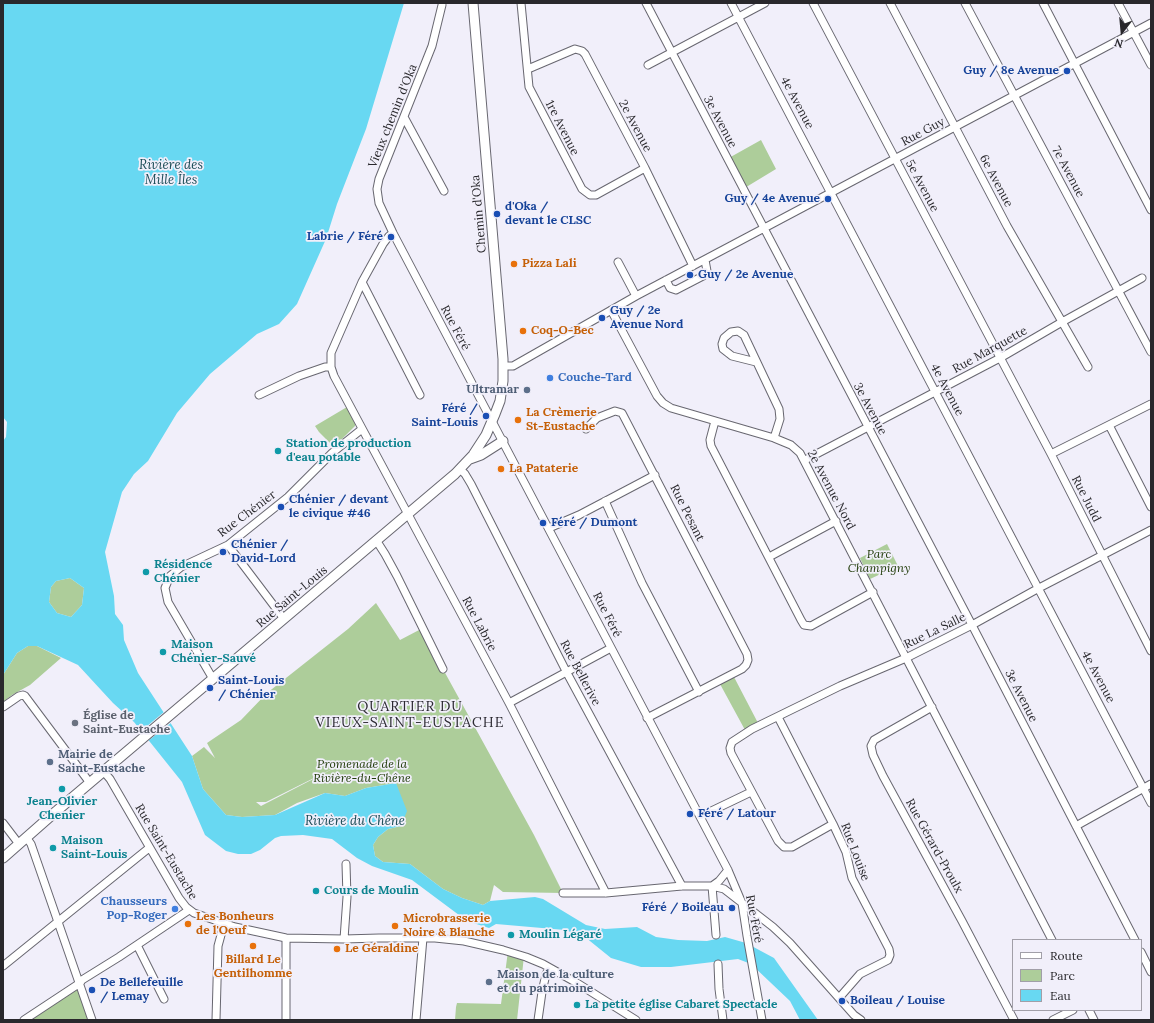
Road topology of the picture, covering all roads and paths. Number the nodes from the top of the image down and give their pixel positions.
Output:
1 (473, 3) edge
2 (521, 3) edge
3 (646, 3) edge
4 (731, 3) edge
5 (765, 3) edge
6 (813, 3) edge
7 (890, 3) edge
8 (965, 3) edge
9 (1043, 3) edge
10 (1118, 3) edge
11 (442, 6) dead end
12 (738, 17) junction
13 (1151, 24) edge
14 (1134, 32) junction
15 (671, 53) junction
16 (1074, 64) junction
17 (648, 65) dead end
18 (1151, 65) edge
19 (528, 70) junction
20 (1015, 96) junction
21 (404, 117) junction
22 (955, 127) junction
23 (895, 159) junction
24 (645, 168) junction
25 (444, 191) dead end
26 (831, 193) junction
27 (1151, 210) edge
28 (764, 229) junction
29 (393, 233) junction
30 (705, 260) junction
31 (618, 262) dead end
32 (694, 266) junction
33 (1142, 278) dead end
34 (666, 280) junction
35 (362, 282) junction
36 (1118, 291) junction
37 (636, 296) junction
38 (611, 310) junction
39 (1062, 322) junction
40 (1151, 352) edge
41 (1000, 358) junction
42 (756, 362) junction
43 (503, 366) junction
44 (330, 367) junction
45 (1088, 367) dead end
46 (935, 392) junction
47 (258, 395) dead end
48 (420, 395) dead end
49 (1151, 404) edge
50 (492, 421) junction
51 (715, 421) junction
52 (1109, 426) junction
53 (867, 427) junction
54 (362, 429) junction
55 (586, 429) dead end
56 (774, 438) junction
57 (503, 441) junction
58 (1051, 454) junction
59 (470, 459) junction
60 (805, 460) junction
61 (460, 469) junction
62 (655, 475) junction
63 (605, 501) junction
64 (1151, 507) edge
65 (408, 514) junction
66 (836, 521) junction
67 (549, 528) junction
68 (1151, 530) edge
69 (376, 540) junction
70 (228, 545) junction
71 (1102, 555) junction
72 (769, 557) junction
73 (1039, 588) junction
74 (873, 592) junction
75 (284, 619) junction
76 (972, 625) junction
77 (1150, 647) edge
78 (611, 648) junction
79 (906, 658) junction
80 (443, 668) dead end
81 (567, 673) junction
82 (213, 679) junction
83 (699, 692) junction
84 (509, 703) junction
85 (3, 707) edge
86 (932, 708) junction
87 (778, 717) junction
88 (647, 718) junction
89 (104, 772) junction
90 (90, 783) junction
91 (1151, 784) edge
92 (1144, 788) junction
93 (751, 792) junction
94 (1151, 803) edge
95 (701, 816) junction
96 (3, 823) edge
97 (833, 824) junction
98 (1076, 826) junction
99 (26, 837) junction
100 (18, 844) junction
101 (149, 848) junction
102 (3, 858) edge
103 (346, 864) dead end
104 (728, 870) junction
105 (682, 886) junction
106 (712, 886) junction
107 (563, 893) dead end
108 (606, 893) junction
109 (742, 903) junction
110 (189, 910) junction
111 (57, 921) junction
112 (224, 924) junction
113 (716, 935) dead end
114 (286, 938) junction
115 (423, 938) junction
116 (344, 939) junction
117 (1051, 939) edge
118 (1134, 939) edge
119 (137, 945) junction
120 (1142, 954) edge
121 (718, 964) dead end
122 (3, 966) edge
123 (550, 968) junction
124 (1151, 972) edge
125 (80, 983) junction
126 (840, 998) junction
127 (164, 999) dead end
128 (1071, 1011) edge
129 (1090, 1011) edge
130 (24, 1020) edge
131 (92, 1020) edge
132 (216, 1020) edge
133 (286, 1020) edge
134 (416, 1020) edge
135 (538, 1020) edge
136 (636, 1020) edge
137 (723, 1020) edge
138 (762, 1020) edge
139 (861, 1020) edge
140 (1014, 1020) edge
141 (1053, 1020) edge
142 (1094, 1020) edge

1 - 43 main road, Chemin d'Oka
2 - 19 street, 1re Avenue
3 - 15 street, 3e Avenue
4 - 12 street, 4e Avenue
5 - 12 street
6 - 23 street, 5e Avenue
7 - 22 street, 6e Avenue
8 - 20 street, 7e Avenue
9 - 16 street
10 - 14 street
11 - 21 street, Vieux chemin d'Oka
12 - 15 street
12 - 26 street, 4e Avenue
13 - 14 street, Rue Guy
14 - 16 street, Rue Guy
14 - 18 street
15 - 17 street
15 - 28 street, 3e Avenue
16 - 20 street, Rue Guy
16 - 27 street
19 - 24 street, 2e Avenue
19 - 24 street, 1re Avenue
20 - 22 street, Rue Guy
20 - 36 street, 7e Avenue
21 - 25 street
21 - 29 street, Vieux chemin d'Oka
22 - 23 street, Rue Guy
22 - 39 street, 6e Avenue
23 - 26 street, Rue Guy
23 - 41 street, 5e Avenue
24 - 32 street, 2e Avenue
26 - 28 street, Rue Guy
26 - 46 street, 4e Avenue
28 - 30 street, Rue Guy
28 - 53 street, 3e Avenue
29 - 35 street
29 - 50 street, Rue Féré
30 - 32 street, Rue Guy
30 - 34 street
31 - 37 street
32 - 34 street, Rue Guy
33 - 36 street, Rue Marquette
34 - 37 street, Rue Guy
35 - 44 street
35 - 48 street
36 - 39 street, Rue Marquette
36 - 40 street, 7e Avenue
37 - 38 street, Rue Guy
38 - 43 street, Rue Guy
38 - 51 street, 2e Avenue Nord
39 - 41 street, Rue Marquette
39 - 45 street, 6e Avenue
41 - 46 street, Rue Marquette
41 - 58 street, Rue Judd
42 - 42 street
42 - 56 street
43 - 50 main road, Chemin d'Oka
44 - 47 street
44 - 54 street, Rue Labrie
46 - 53 street, Rue Marquette
46 - 73 street, 4e Avenue
49 - 52 street
50 - 57 street, Rue Féré
50 - 59 main road, Rue Saint-Louis
51 - 56 street, 2e Avenue Nord
51 - 72 street
52 - 58 street
52 - 64 street
53 - 60 street, Rue Marquette
53 - 76 street, 3e Avenue
54 - 65 street, Rue Labrie
54 - 70 street, Rue Chénier
55 - 62 street, Rue Pesant
56 - 60 street, 2e Avenue Nord
57 - 59 main road
57 - 67 street, Rue Féré
58 - 71 street, Rue Judd
59 - 61 main road, Rue Saint-Louis
60 - 66 street, 2e Avenue Nord
61 - 65 main road, Rue Saint-Louis
61 - 81 street, Rue Bellerive
62 - 63 street
62 - 83 street, Rue Pesant
63 - 67 street
63 - 83 street
65 - 69 main road, Rue Saint-Louis
65 - 84 street, Rue Labrie
66 - 72 street
66 - 74 street, 2e Avenue Nord
67 - 78 street, Rue Féré
68 - 71 street, Rue La Salle
69 - 75 main road, Rue Saint-Louis
69 - 80 street
70 - 75 street
70 - 82 street, Rue Chénier
71 - 73 street, Rue La Salle
71 - 77 street, Rue Judd
72 - 74 street
73 - 76 street, Rue La Salle
73 - 92 street, 4e Avenue
74 - 79 street, 2e Avenue Nord
75 - 82 main road, Rue Saint-Louis
76 - 79 street, Rue La Salle
76 - 98 street, 3e Avenue
78 - 81 street
78 - 88 street, Rue Féré
79 - 86 street, 2e Avenue Nord
79 - 87 street, Rue La Salle
81 - 84 street
81 - 105 street, Rue Bellerive
82 - 89 main road, Rue Saint-Louis
83 - 88 street
84 - 108 street, Rue Labrie
85 - 90 street
86 - 117 street, 2e Avenue Nord
86 - 140 street, Rue Gérard-Proulx
87 - 93 street, Rue La Salle
87 - 97 street, Rue Louise
88 - 95 street, Rue Féré
89 - 90 main road, Rue Saint-Louis
89 - 101 street, Rue Saint-Eustache
90 - 99 main road, Rue Saint-Louis
91 - 92 street
92 - 94 street, 4e Avenue
92 - 98 street
93 - 95 street
93 - 97 street
95 - 104 street, Rue Féré
96 - 100 street
97 - 126 street, Rue Louise
98 - 118 street, 3e Avenue
99 - 100 main road, Rue Saint-Louis
99 - 111 street
100 - 102 main road, Rue Saint-Louis
101 - 110 street, Rue Saint-Eustache
101 - 111 street
103 - 116 street
104 - 106 street
104 - 109 street, Rue Féré
105 - 106 street
105 - 108 street
106 - 109 street
106 - 113 street
107 - 108 street
109 - 126 street
109 - 138 street, Rue Féré
110 - 112 street, Rue Saint-Eustache
110 - 119 street
111 - 122 street
111 - 125 street
112 - 114 street, Rue Saint-Eustache
112 - 132 street
114 - 116 street, Rue Saint-Eustache
114 - 133 street
115 - 116 street, Rue Saint-Eustache
115 - 123 street, Rue Saint-Eustache
115 - 134 street
119 - 125 street
119 - 127 street
120 - 124 street
121 - 137 street
123 - 135 street
123 - 136 street, Rue Saint-Eustache
125 - 130 street
125 - 131 street
126 - 139 street
128 - 141 street
129 - 142 street

